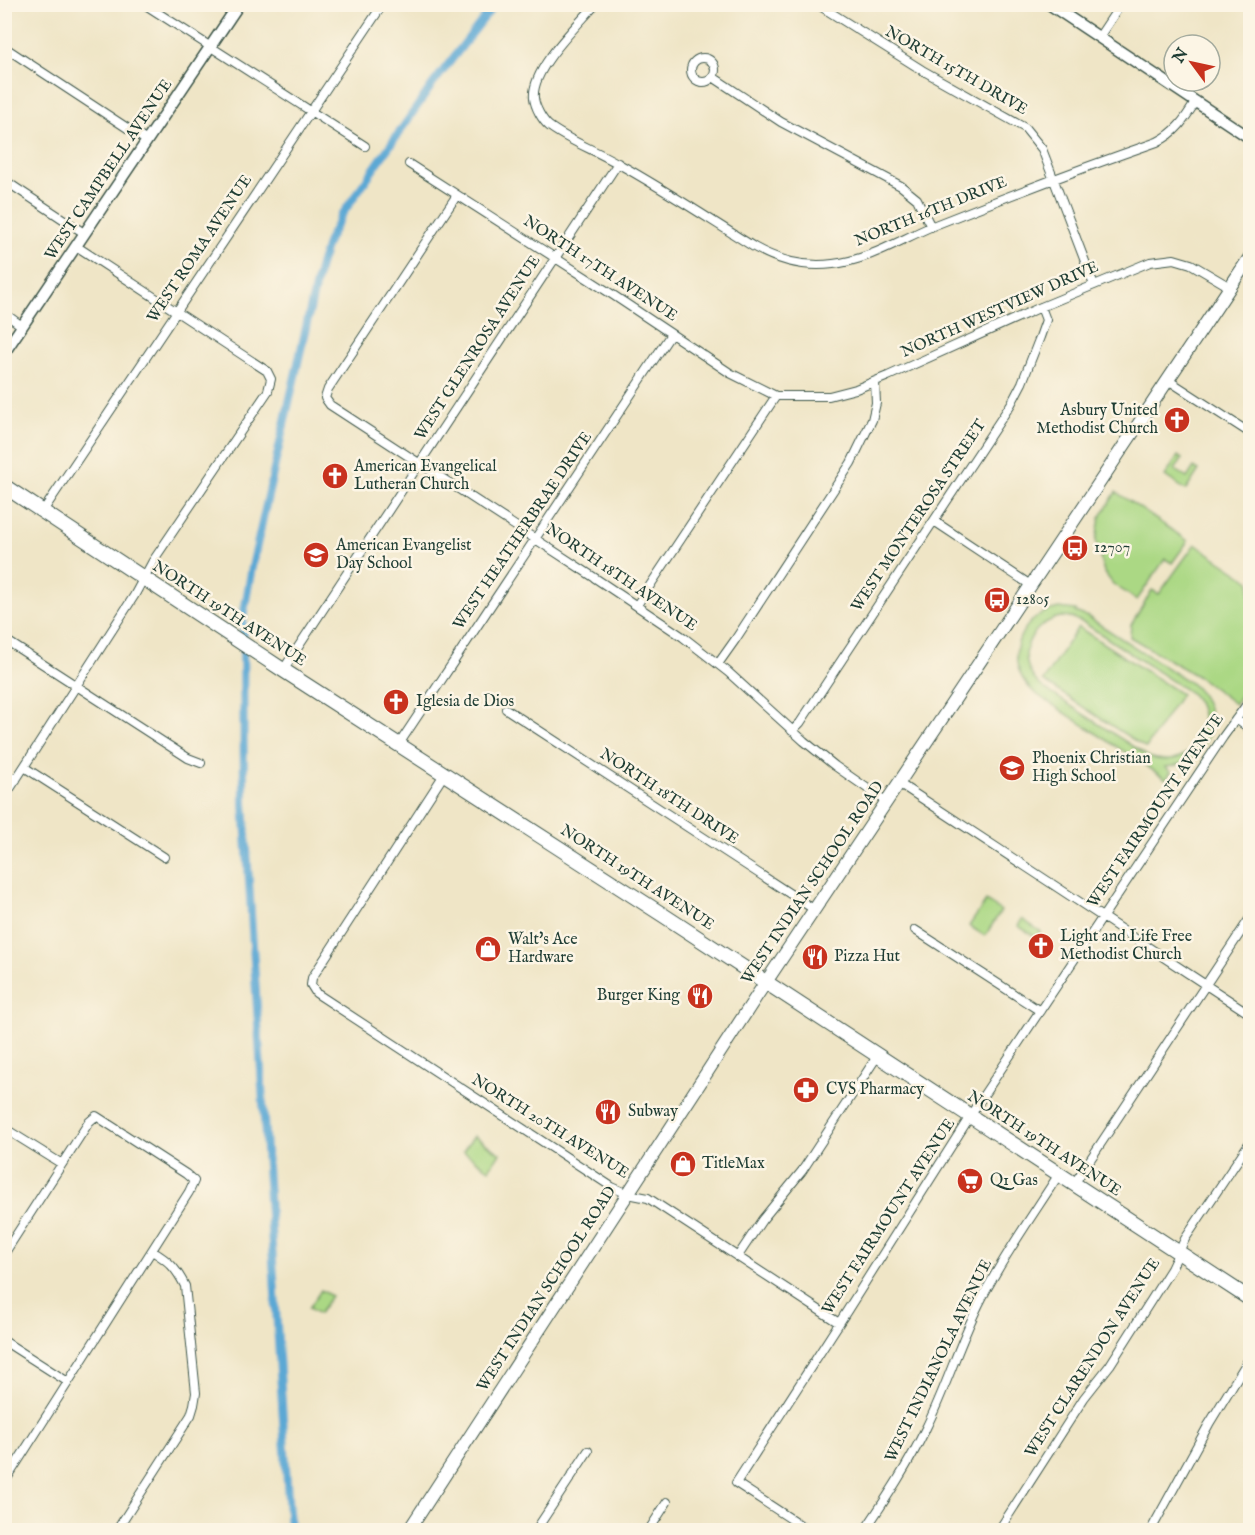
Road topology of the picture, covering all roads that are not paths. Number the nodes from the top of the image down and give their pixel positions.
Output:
1 (144, 4) edge
2 (239, 4) edge
3 (383, 4) edge
4 (596, 4) edge
5 (1049, 4) edge
6 (1121, 4) edge
7 (823, 6) edge
8 (1099, 38) junction
9 (4, 47) edge
10 (210, 47) junction
11 (713, 77) dead end
12 (1196, 101) junction
13 (311, 112) junction
14 (1251, 138) edge
15 (147, 141) junction
16 (365, 146) dead end
17 (618, 163) junction
18 (409, 164) dead end
19 (1054, 178) junction
20 (4, 180) edge
21 (457, 195) junction
22 (931, 227) junction
23 (84, 234) junction
24 (76, 246) junction
25 (1251, 257) edge
26 (555, 258) junction
27 (1094, 285) junction
28 (1230, 287) junction
29 (1041, 307) junction
30 (177, 312) junction
31 (4, 313) edge
32 (22, 326) junction
33 (671, 334) junction
34 (4, 353) edge
35 (1168, 380) junction
36 (875, 381) junction
37 (776, 396) junction
38 (1251, 433) edge
39 (419, 464) junction
40 (4, 486) edge
41 (43, 511) junction
42 (934, 521) junction
43 (535, 539) junction
44 (143, 578) junction
45 (1032, 586) junction
46 (637, 605) junction
47 (4, 639) edge
48 (718, 664) junction
49 (283, 670) junction
50 (76, 686) junction
51 (1251, 700) edge
52 (506, 709) dead end
53 (1236, 719) junction
54 (1251, 729) edge
55 (792, 731) junction
56 (399, 744) junction
57 (201, 763) dead end
58 (24, 767) junction
59 (4, 773) edge
60 (445, 773) junction
61 (16, 780) junction
62 (900, 784) junction
63 (4, 798) edge
64 (887, 802) junction
65 (164, 857) dead end
66 (815, 910) junction
67 (1102, 917) junction
68 (1251, 918) edge
69 (915, 930) dead end
70 (766, 982) junction
71 (1206, 985) junction
72 (1040, 1011) junction
73 (1251, 1014) edge
74 (878, 1055) junction
75 (971, 1116) junction
76 (4, 1128) edge
77 (1251, 1142) edge
78 (62, 1164) junction
79 (1059, 1174) junction
80 (1074, 1184) junction
81 (628, 1194) junction
82 (152, 1251) junction
83 (1179, 1252) junction
84 (4, 1254) edge
85 (738, 1256) junction
86 (1251, 1299) edge
87 (839, 1323) junction
88 (4, 1341) edge
89 (1251, 1357) edge
90 (68, 1382) junction
91 (588, 1451) dead end
92 (4, 1483) edge
93 (667, 1502) dead end
94 (117, 1530) edge
95 (409, 1530) edge
96 (536, 1530) edge
97 (649, 1530) edge
98 (808, 1530) edge
99 (865, 1530) edge
100 (999, 1530) edge
101 (1151, 1530) edge

1 - 10 street
2 - 10 street, WEST CAMPBELL AVENUE
3 - 13 street, WEST ROMA AVENUE
4 - 17 street, NORTH 16TH DRIVE
5 - 8 street
6 - 8 street
7 - 19 street, NORTH 15TH DRIVE
8 - 12 street
9 - 15 street
10 - 13 street
10 - 15 street, WEST CAMPBELL AVENUE
11 - 22 street
12 - 14 street
12 - 19 street, NORTH 16TH DRIVE
13 - 16 street
13 - 30 street, WEST ROMA AVENUE
15 - 23 street, WEST CAMPBELL AVENUE
17 - 22 street, NORTH 16TH DRIVE
17 - 26 street, WEST GLENROSA AVENUE
18 - 21 street, NORTH 17TH AVENUE
19 - 22 street, NORTH 16TH DRIVE
19 - 27 street, NORTH 15TH DRIVE
20 - 23 street
21 - 26 street, NORTH 17TH AVENUE
21 - 39 street, NORTH 18TH AVENUE
23 - 24 street, WEST CAMPBELL AVENUE
24 - 30 street
24 - 32 street, WEST CAMPBELL AVENUE
25 - 28 main road, WEST INDIAN SCHOOL ROAD
26 - 33 street, NORTH 17TH AVENUE
26 - 39 street, WEST GLENROSA AVENUE
27 - 28 street, NORTH WESTVIEW DRIVE
27 - 29 street, NORTH WESTVIEW DRIVE
28 - 35 main road, WEST INDIAN SCHOOL ROAD
29 - 36 street, NORTH WESTVIEW DRIVE
29 - 42 street, WEST MONTEROSA STREET
30 - 41 street, WEST ROMA AVENUE
30 - 44 street
31 - 32 street
32 - 34 street, WEST CAMPBELL AVENUE
33 - 37 street, NORTH 17TH AVENUE
33 - 43 street, WEST HEATHERBRAE DRIVE
35 - 38 street
35 - 45 main road, WEST INDIAN SCHOOL ROAD
36 - 37 street, NORTH WESTVIEW DRIVE
36 - 48 street
37 - 46 street
39 - 43 street, NORTH 18TH AVENUE
39 - 49 street, WEST GLENROSA AVENUE
40 - 41 main road, NORTH 19TH AVENUE
41 - 44 main road, NORTH 19TH AVENUE
42 - 45 street
42 - 55 street, WEST MONTEROSA STREET
43 - 46 street, NORTH 18TH AVENUE
43 - 56 street, WEST HEATHERBRAE DRIVE
44 - 49 main road, NORTH 19TH AVENUE
44 - 50 street
45 - 62 main road, WEST INDIAN SCHOOL ROAD
46 - 48 street, NORTH 18TH AVENUE
47 - 50 street
48 - 55 street, NORTH 18TH AVENUE
49 - 56 main road, NORTH 19TH AVENUE
50 - 57 street
50 - 58 street
51 - 53 street, WEST FAIRMOUNT AVENUE
52 - 66 street, NORTH 18TH DRIVE
53 - 54 street
53 - 67 street, WEST FAIRMOUNT AVENUE
55 - 64 street, NORTH 18TH AVENUE
56 - 60 main road, NORTH 19TH AVENUE
58 - 61 street
58 - 65 street
59 - 61 street
60 - 70 main road, NORTH 19TH AVENUE
60 - 81 street, NORTH 20TH AVENUE
61 - 63 street
62 - 64 main road, WEST INDIAN SCHOOL ROAD
62 - 67 street
64 - 66 main road, WEST INDIAN SCHOOL ROAD
66 - 70 main road, WEST INDIAN SCHOOL ROAD
67 - 71 street
67 - 72 street, WEST FAIRMOUNT AVENUE
68 - 71 street
69 - 72 street
70 - 74 main road, NORTH 19TH AVENUE
70 - 81 main road, WEST INDIAN SCHOOL ROAD
71 - 73 street
71 - 80 street
72 - 75 street, WEST FAIRMOUNT AVENUE
74 - 75 main road, NORTH 19TH AVENUE
74 - 85 street
75 - 79 main road, NORTH 19TH AVENUE
75 - 87 street, WEST FAIRMOUNT AVENUE
76 - 78 street
77 - 83 street, WEST CLARENDON AVENUE
78 - 82 street
78 - 84 street
79 - 80 main road, NORTH 19TH AVENUE
79 - 99 street, WEST INDIANOLA AVENUE
80 - 83 main road, NORTH 19TH AVENUE
81 - 85 street, NORTH 20TH AVENUE
81 - 95 main road, WEST INDIAN SCHOOL ROAD
82 - 90 street
82 - 94 street
83 - 86 main road, NORTH 19TH AVENUE
83 - 100 street, WEST CLARENDON AVENUE
85 - 87 street, NORTH 20TH AVENUE
87 - 98 street, WEST FAIRMOUNT AVENUE
88 - 90 street
89 - 101 street
90 - 92 street
91 - 96 street
93 - 97 street

